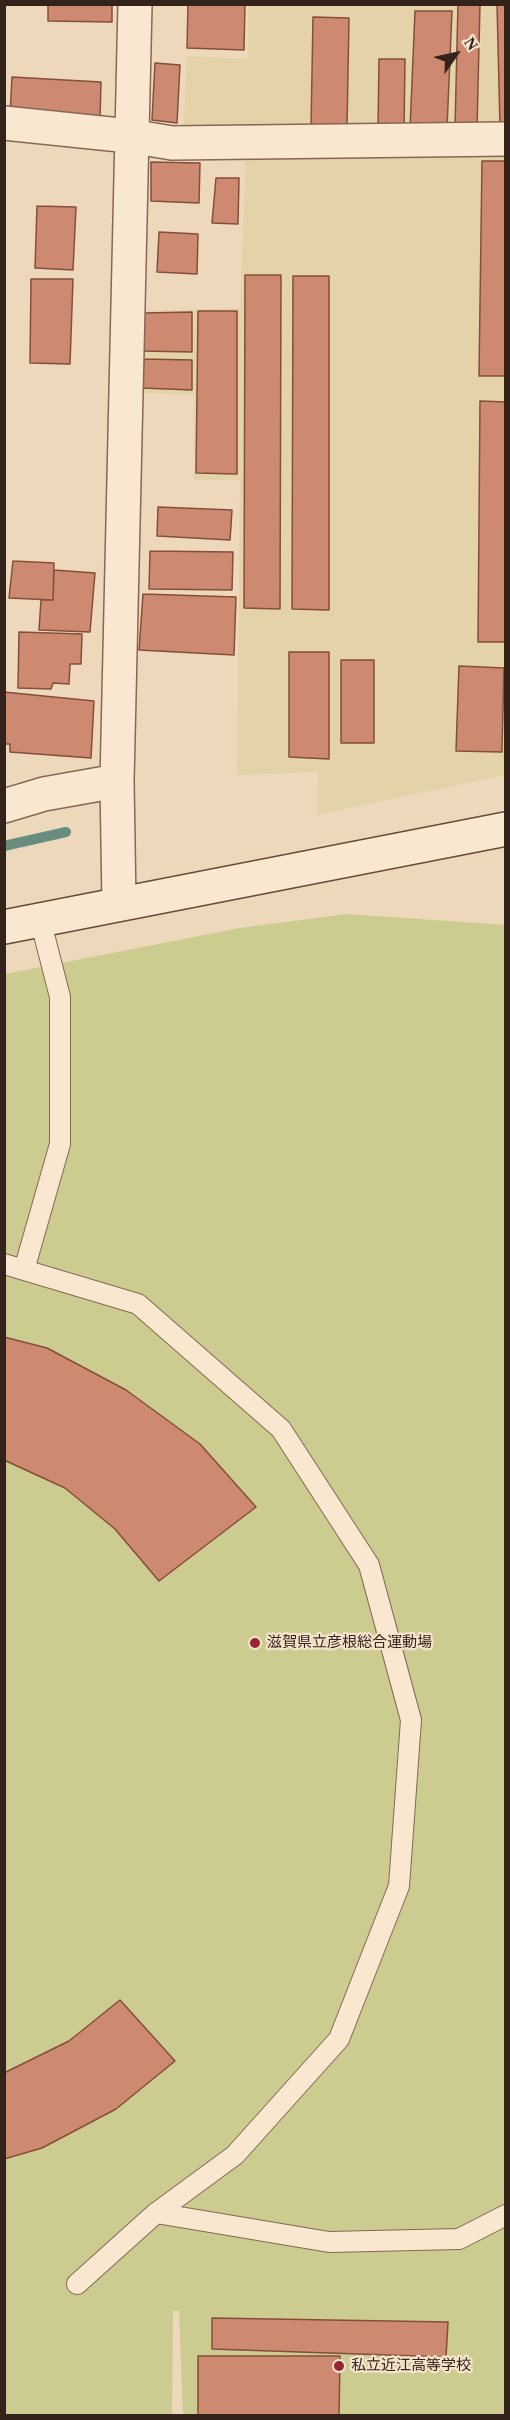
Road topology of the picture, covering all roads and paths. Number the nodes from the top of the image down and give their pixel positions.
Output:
1 (135, 4) edge
2 (4, 123) edge
3 (130, 136) junction
4 (506, 139) edge
5 (117, 781) junction
6 (4, 806) edge
7 (506, 829) edge
8 (119, 904) junction
9 (39, 919) junction
10 (4, 927) edge
11 (4, 1264) edge
12 (24, 1270) junction
13 (156, 2213) junction
14 (506, 2215) edge
15 (76, 2284) dead end

1 - 3 street
2 - 3 street
3 - 4 street
3 - 5 street
5 - 6 street
5 - 8 street
7 - 8 street
8 - 9 street
9 - 10 street
9 - 12 lane
11 - 12 lane
12 - 13 lane
13 - 14 lane
13 - 15 lane

